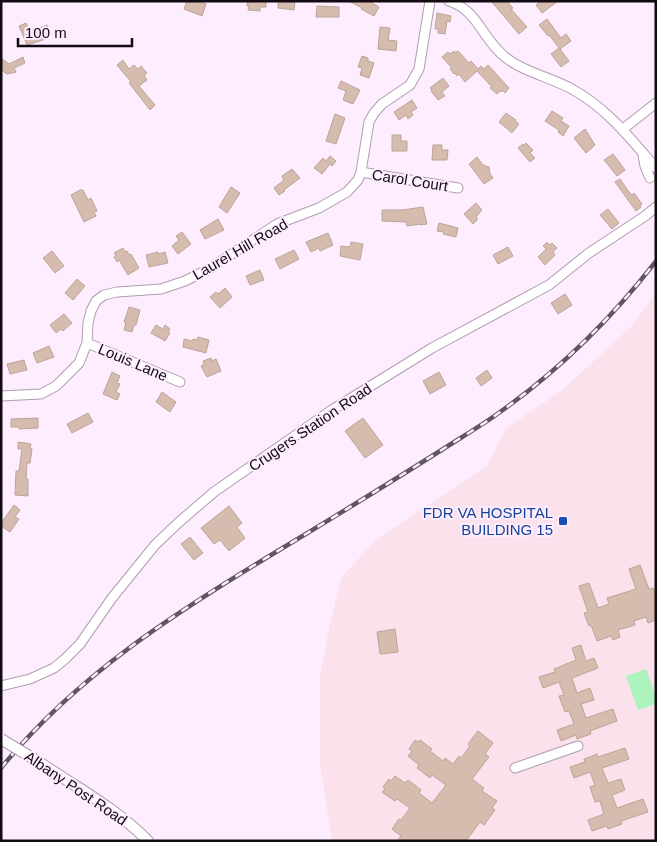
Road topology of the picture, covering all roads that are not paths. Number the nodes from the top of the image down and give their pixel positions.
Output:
1 (430, 1) edge
2 (457, 2) edge
3 (656, 103) edge
4 (623, 129) junction
5 (642, 152) junction
6 (656, 168) edge
7 (361, 172) junction
8 (650, 178) dead end
9 (458, 188) dead end
10 (656, 207) edge
11 (87, 343) junction
12 (180, 382) dead end
13 (1, 396) edge
14 (1, 686) edge
15 (1, 739) edge
16 (578, 746) dead end
17 (514, 768) dead end
18 (148, 841) edge

1 - 7 street, Laurel Hill Road
2 - 4 street
3 - 4 street
4 - 5 street
5 - 6 street
5 - 8 street
7 - 9 street, Carol Court
7 - 11 street, Laurel Hill Road
10 - 14 street, Crugers Station Road
11 - 12 street, Louis Lane
11 - 13 street, Laurel Hill Road
15 - 18 main road, Albany Post Road, bridge
16 - 17 street

